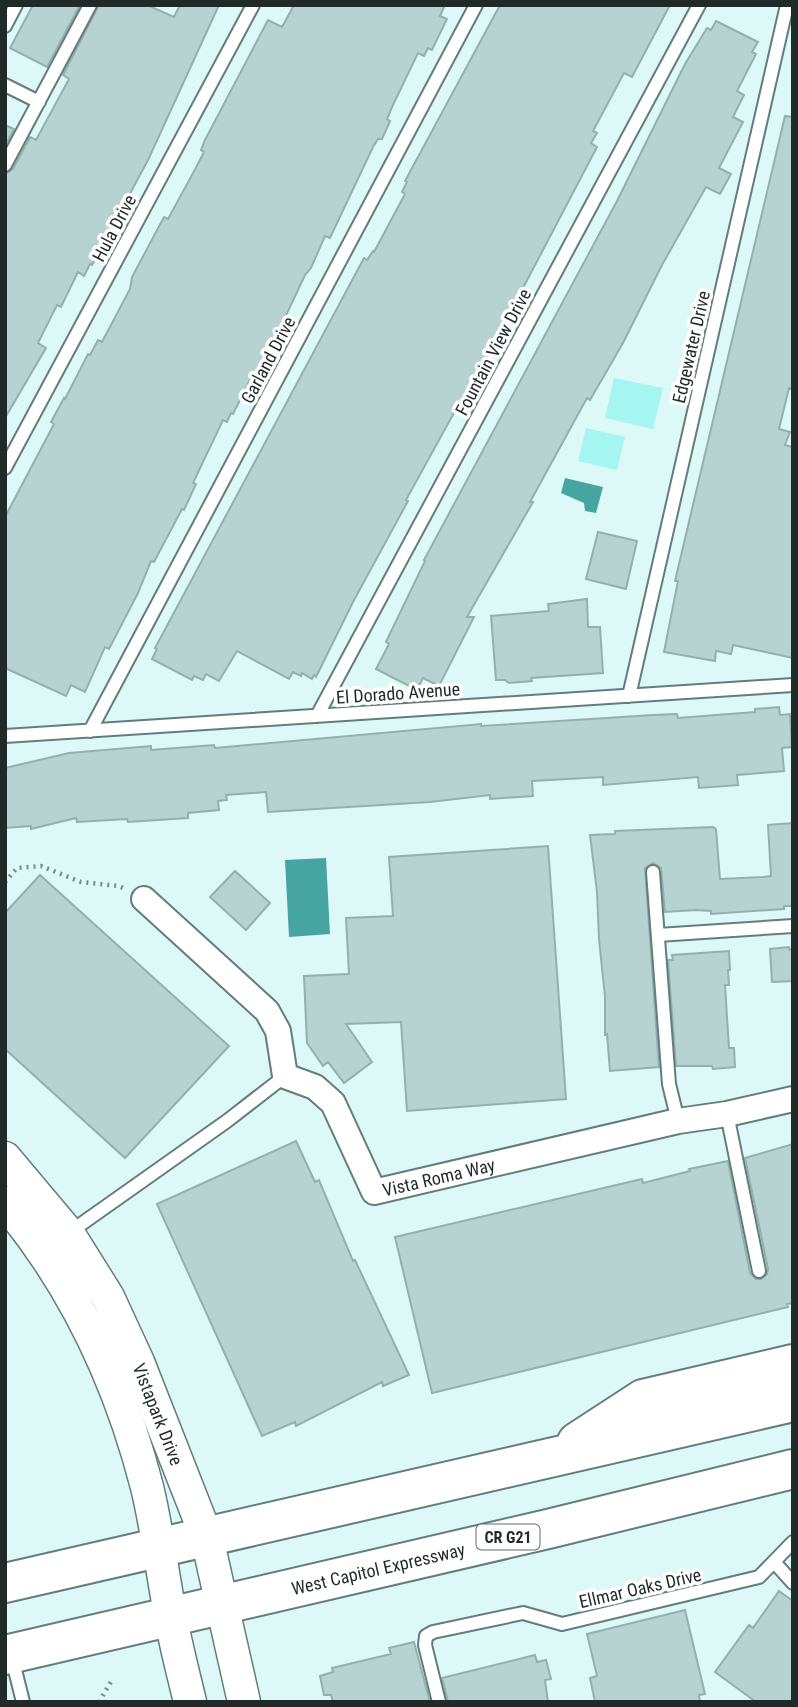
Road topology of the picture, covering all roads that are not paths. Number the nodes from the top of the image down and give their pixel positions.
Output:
1 (16, 5) edge
2 (90, 5) edge
3 (253, 5) edge
4 (476, 5) edge
5 (699, 5) edge
6 (787, 5) edge
7 (5, 26) edge
8 (5, 85) edge
9 (39, 102) junction
10 (5, 165) edge
11 (5, 468) edge
12 (793, 685) edge
13 (629, 696) junction
14 (317, 716) junction
15 (90, 731) junction
16 (5, 736) edge
17 (653, 872) dead end
18 (144, 899) road end
19 (793, 926) edge
20 (658, 935) junction
21 (285, 1076) junction
22 (793, 1099) edge
23 (727, 1114) junction
24 (678, 1121) junction
25 (5, 1158) edge
26 (8, 1212) edge
27 (68, 1233) junction
28 (759, 1271) dead end
29 (793, 1364) edge
30 (793, 1402) edge
31 (552, 1458) junction
32 (793, 1468) edge
33 (206, 1538) junction
34 (793, 1542) edge
35 (159, 1549) junction
36 (775, 1563) junction
37 (5, 1583) edge
38 (793, 1583) edge
39 (223, 1604) junction
40 (170, 1616) junction
41 (8, 1655) edge
42 (23, 1702) edge
43 (190, 1702) edge
44 (244, 1702) edge
45 (439, 1702) edge

1 - 7 lane
2 - 9 lane
3 - 11 lane, Hula Drive
4 - 15 lane, Garland Drive
5 - 14 lane, Fountain View Drive
6 - 13 lane, Edgewater Drive
8 - 9 lane
9 - 10 lane
12 - 13 lane, El Dorado Avenue
13 - 14 lane, El Dorado Avenue
14 - 15 lane, El Dorado Avenue
15 - 16 lane, El Dorado Avenue
17 - 20 lane
18 - 21 street
19 - 20 lane
20 - 24 lane
21 - 24 street, Vista Roma Way
21 - 27 lane
22 - 23 street, Vista Roma Way
23 - 24 street, Vista Roma Way
23 - 28 lane
25 - 27 street, Vistapark Drive
26 - 35 street, Vistapark Drive
27 - 33 street, Vistapark Drive
29 - 31 highway
30 - 31 highway
31 - 33 highway
32 - 39 highway, West Capitol Expressway / CR G21
33 - 35 highway
33 - 39 street, Vistapark Drive
34 - 36 lane, Ellmar Oaks Drive
35 - 37 highway
35 - 40 street, Vistapark Drive
36 - 38 lane
36 - 45 lane, Ellmar Oaks Drive
39 - 40 highway, West Capitol Expressway / CR G21
39 - 44 street, Vistapark Drive
40 - 41 highway, West Capitol Expressway / CR G21
40 - 43 street, Vistapark Drive
41 - 42 lane

